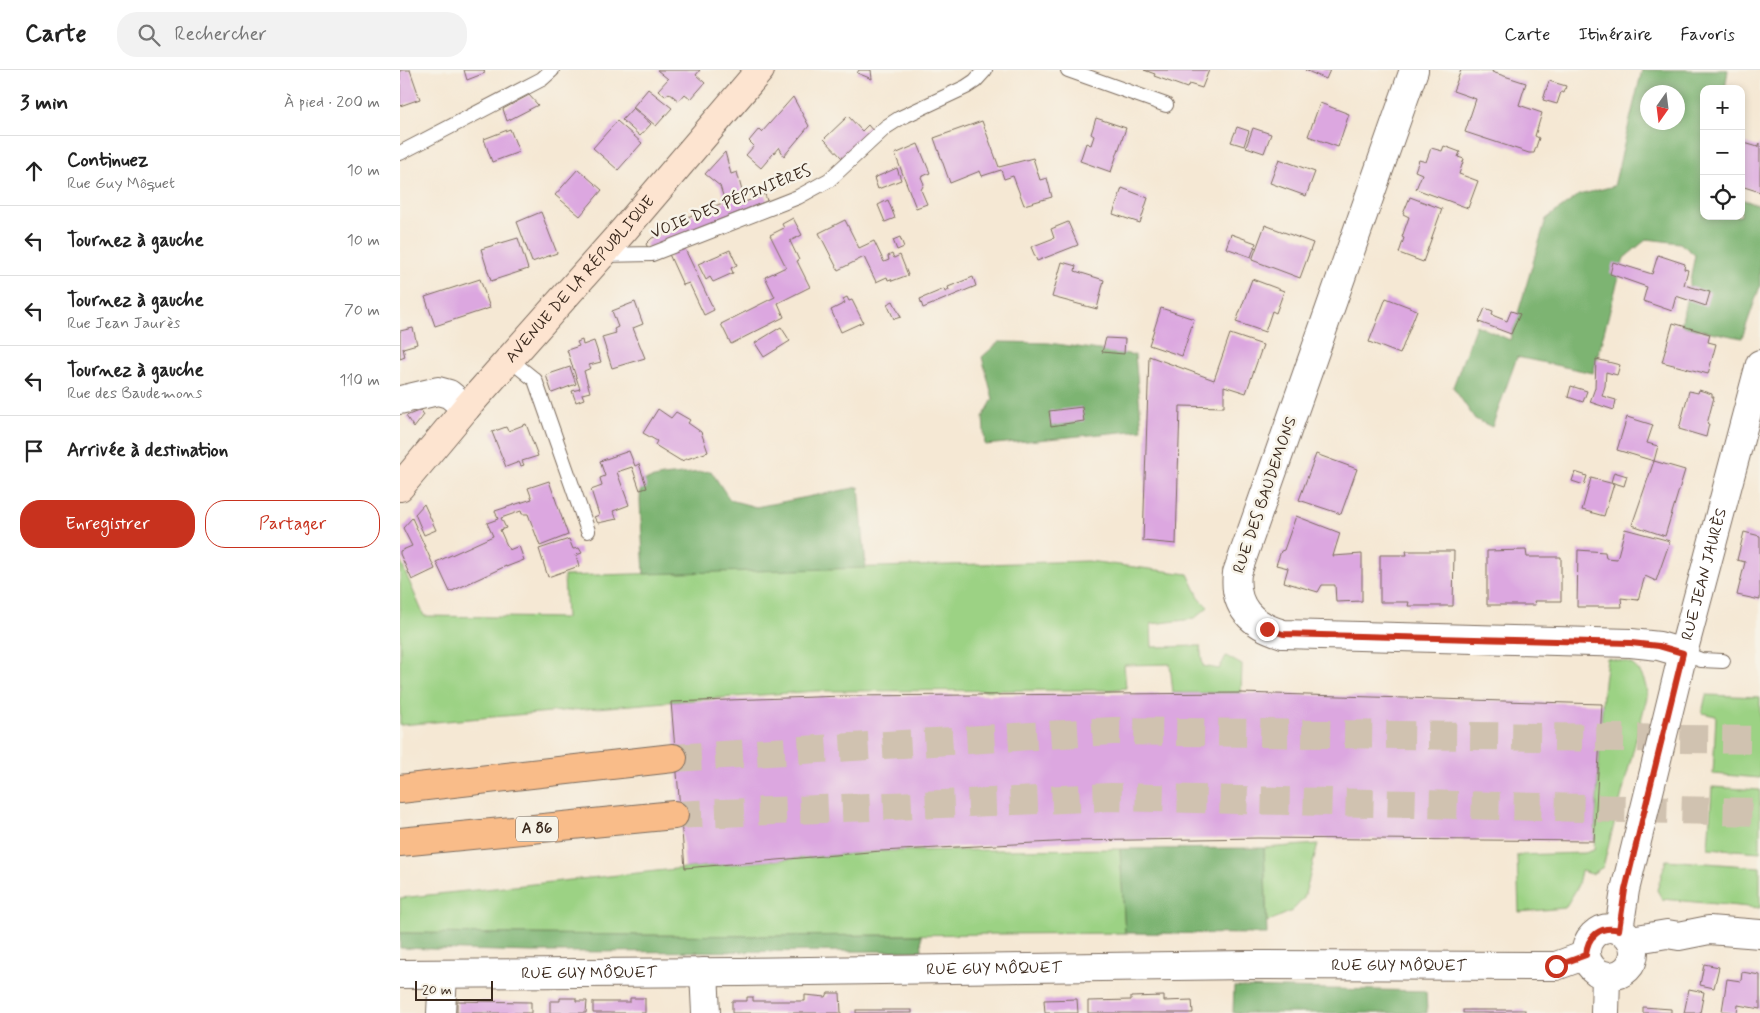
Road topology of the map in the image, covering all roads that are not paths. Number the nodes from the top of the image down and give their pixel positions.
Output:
1 (552, 70) edge
2 (760, 70) edge
3 (985, 70) edge
4 (1068, 70) edge
5 (1414, 70) edge
6 (1166, 105) dead end
7 (400, 154) edge
8 (602, 255) junction
9 (509, 359) junction
10 (1760, 364) edge
11 (400, 400) edge
12 (466, 408) junction
13 (400, 487) edge
14 (588, 530) dead end
15 (1683, 653) junction
16 (1723, 661) dead end
17 (673, 758) tunnel mouth
18 (400, 789) edge
19 (674, 815) tunnel mouth
20 (400, 842) edge
21 (1760, 934) edge
22 (1625, 935) junction
23 (1586, 955) junction
24 (704, 972) junction
25 (400, 974) edge
26 (443, 974) junction
27 (1606, 976) junction
28 (441, 1013) edge
29 (706, 1013) edge
30 (1605, 1013) edge

1 - 7 lane
2 - 8 street, AVENUE DE LA RÉPUBLIQUE
3 - 8 lane, VOIE DES PÉPINIÈRES
4 - 6 lane
5 - 15 street, RUE DES BAUDEMONS
8 - 9 street, AVENUE DE LA RÉPUBLIQUE
9 - 12 street, AVENUE DE LA RÉPUBLIQUE
9 - 14 lane
10 - 15 street, RUE JEAN JAURÈS
11 - 12 street
12 - 13 street, AVENUE DE LA RÉPUBLIQUE
15 - 16 lane
15 - 22 street, RUE JEAN JAURÈS
17 - 18 highway
19 - 20 highway, A 86
21 - 22 street
22 - 23 street
22 - 27 street
23 - 24 street, RUE GUY MÔQUET
23 - 27 street
24 - 26 street, RUE GUY MÔQUET
24 - 29 street
25 - 26 street, RUE GUY MÔQUET
26 - 28 street
27 - 30 street

